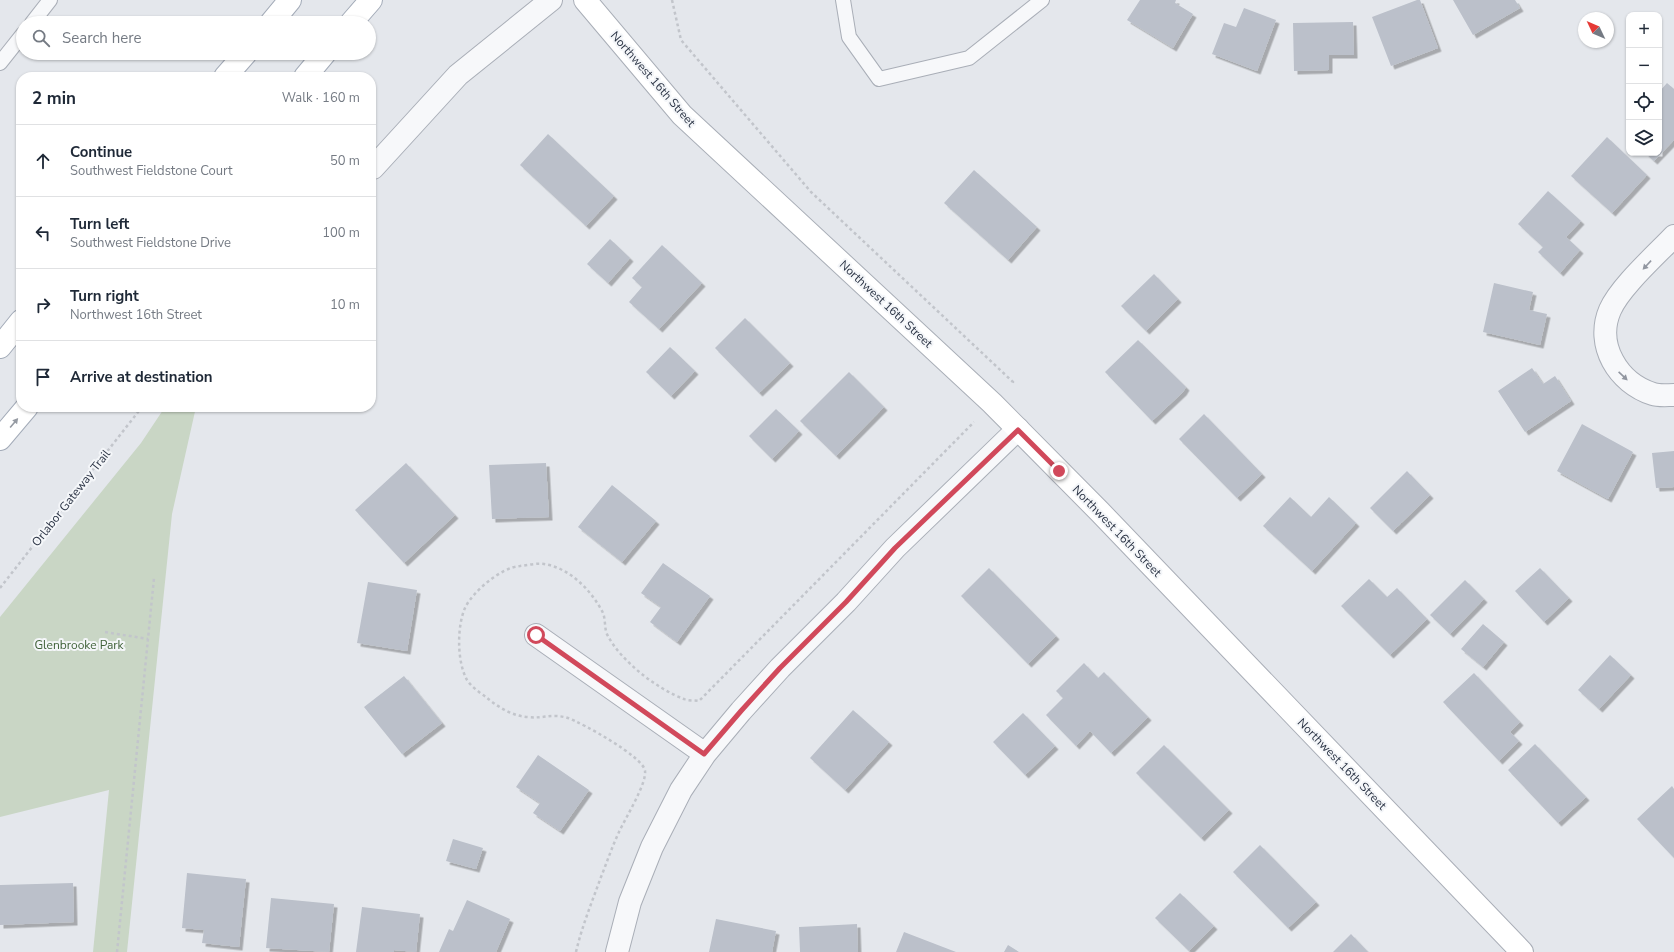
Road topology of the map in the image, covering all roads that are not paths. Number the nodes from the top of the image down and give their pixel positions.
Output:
1 (50, 0) edge
2 (290, 0) edge
3 (371, 0) edge
4 (551, 0) edge
5 (585, 0) edge
6 (842, 0) edge
7 (1042, 0) edge
8 (37, 16) edge
9 (277, 16) edge
10 (357, 16) edge
11 (16, 43) edge
12 (240, 60) edge
13 (319, 60) edge
14 (0, 63) edge
15 (229, 72) edge
16 (309, 72) edge
17 (376, 165) edge
18 (1674, 236) edge
19 (16, 328) edge
20 (0, 347) edge
21 (1674, 395) edge
22 (23, 412) edge
23 (1018, 430) junction
24 (0, 440) edge
25 (536, 635) dead end
26 (704, 754) junction
27 (617, 952) edge
28 (1522, 952) edge

1 - 8 lane
2 - 9 main road
3 - 10 main road
4 - 17 street
5 - 23 main road, Northwest 16th Street
6 - 7 lane
11 - 14 lane
12 - 15 main road
13 - 16 main road
18 -> 21 street
19 - 20 main road
24 -> 22 main road
23 - 26 street
23 - 28 main road, Northwest 16th Street
25 - 26 street
26 - 27 street

